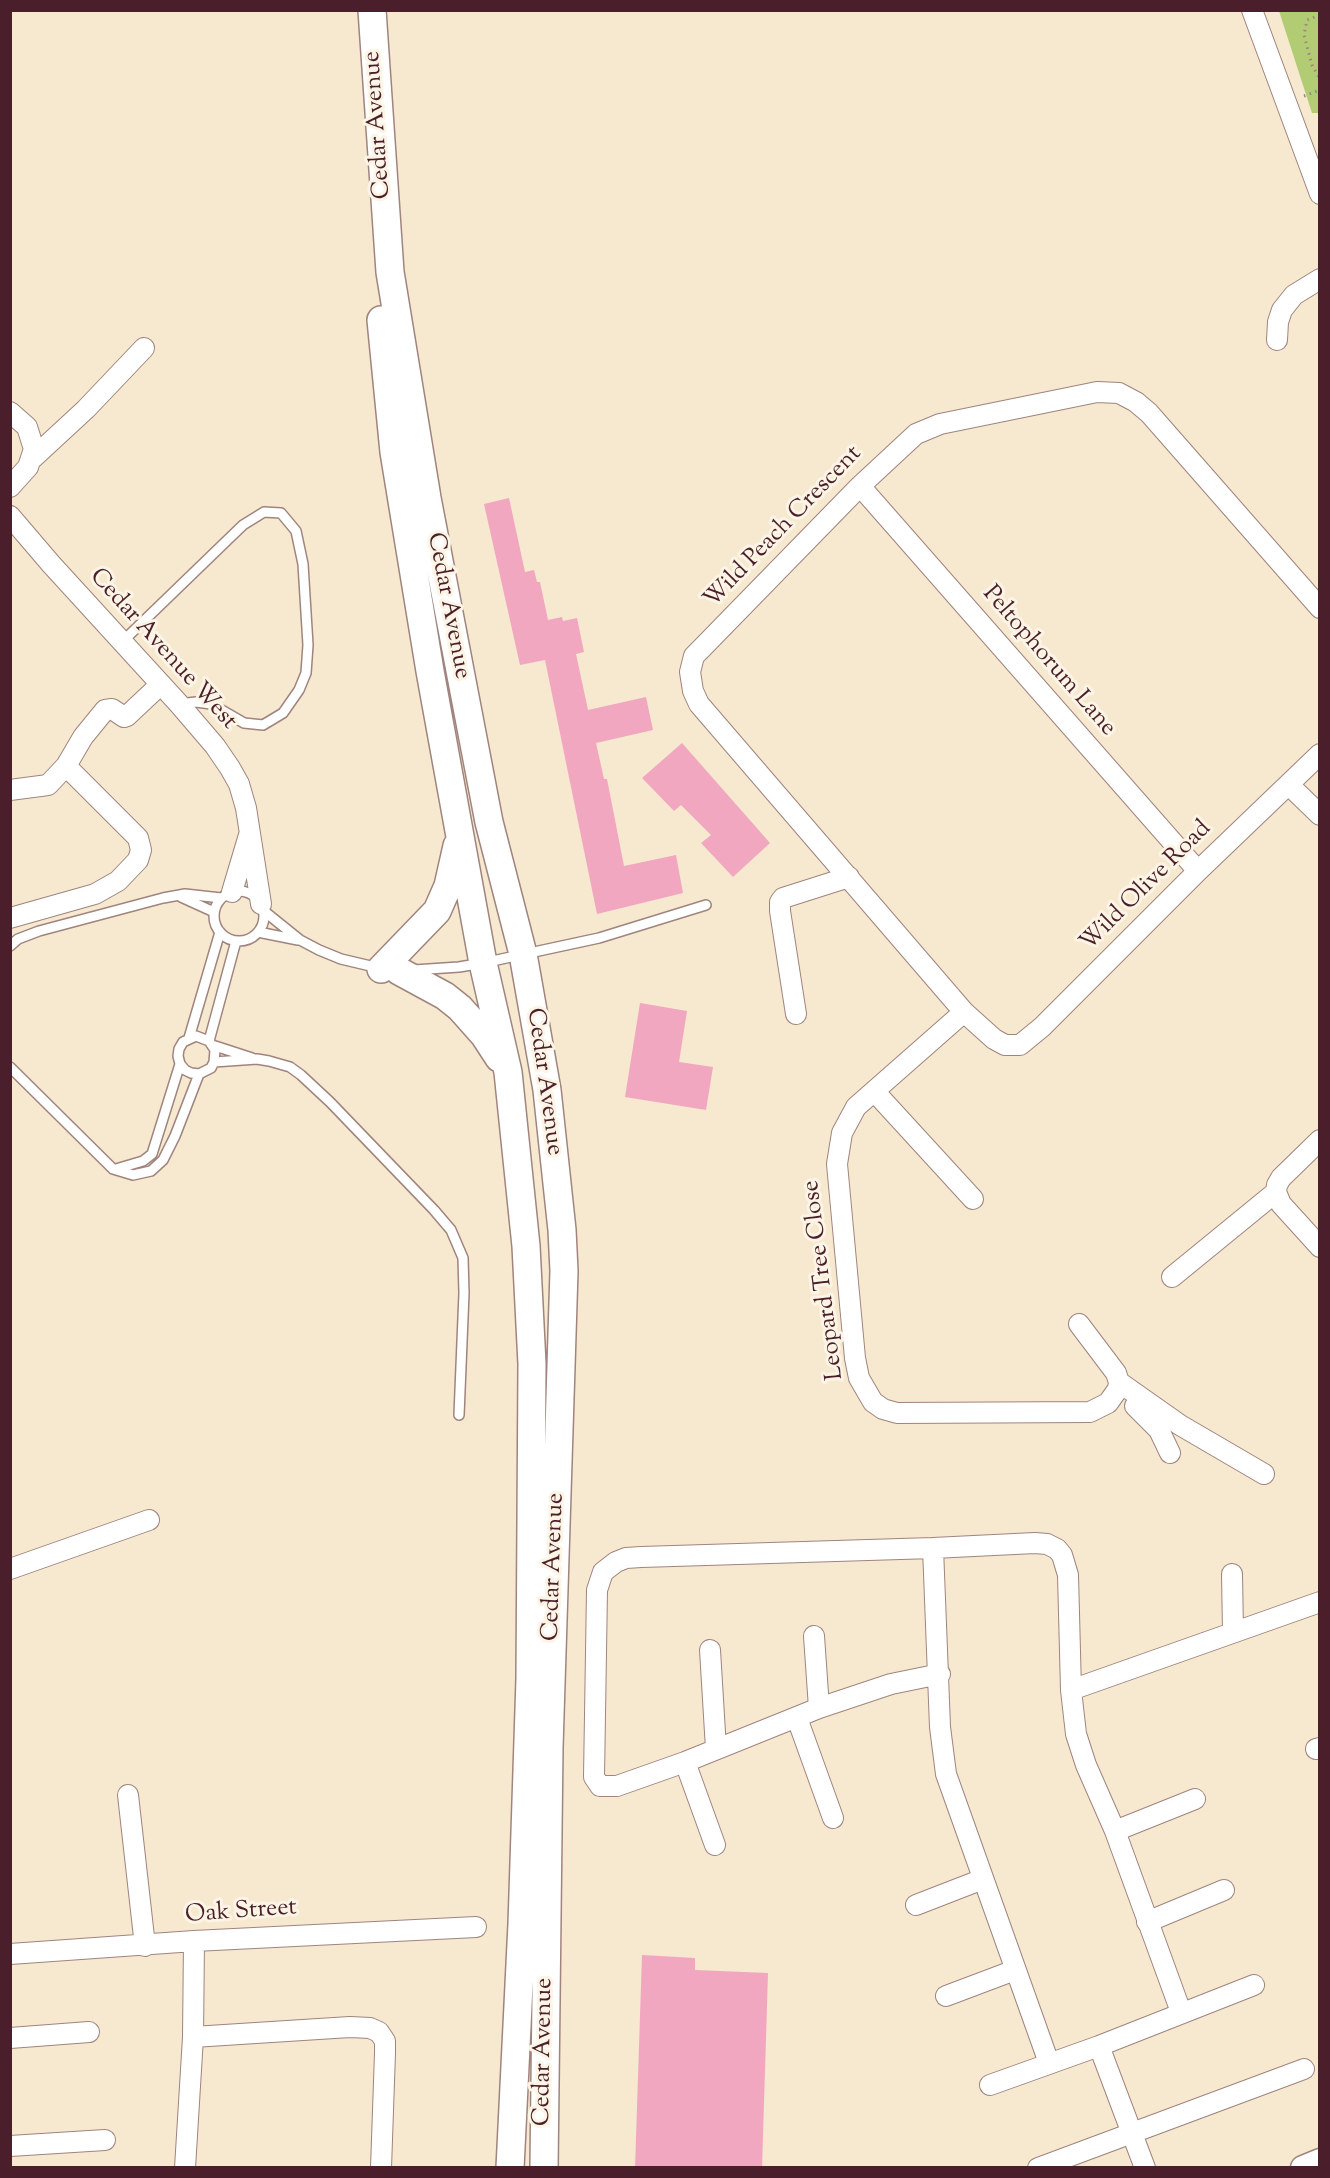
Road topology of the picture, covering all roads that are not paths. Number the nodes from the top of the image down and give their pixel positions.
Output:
1 (361, 10) edge
2 (372, 10) edge
3 (1252, 10) edge
4 (1320, 194) edge
5 (1320, 279) edge
6 (1277, 340) dead end
7 (144, 348) dead end
8 (10, 412) edge
9 (33, 458) junction
10 (860, 486) junction
11 (10, 487) edge
12 (11, 518) edge
13 (1320, 608) edge
14 (122, 642) junction
15 (161, 684) junction
16 (179, 704) junction
17 (1320, 754) edge
18 (66, 766) junction
19 (1289, 785) junction
20 (10, 790) edge
21 (1320, 815) edge
22 (250, 832) junction
23 (460, 836) junction
24 (1198, 871) junction
25 (849, 877) junction
26 (227, 895) junction
27 (172, 896) junction
28 (706, 905) dead end
29 (262, 908) junction
30 (214, 912) junction
31 (10, 918) edge
32 (220, 932) junction
33 (258, 932) junction
34 (300, 940) junction
35 (236, 941) junction
36 (10, 946) edge
37 (523, 954) junction
38 (483, 963) junction
39 (390, 970) junction
40 (964, 1012) junction
41 (796, 1014) dead end
42 (189, 1038) junction
43 (210, 1043) junction
44 (1005, 1045) joint
45 (257, 1059) junction
46 (214, 1062) junction
47 (180, 1064) junction
48 (10, 1067) edge
49 (508, 1072) junction
50 (199, 1074) junction
51 (873, 1091) junction
52 (1320, 1140) edge
53 (113, 1169) junction
54 (1276, 1192) junction
55 (974, 1199) dead end
56 (1320, 1247) edge
57 (1172, 1277) dead end
58 (1079, 1324) dead end
59 (1119, 1386) junction
60 (459, 1415) dead end
61 (1170, 1453) dead end
62 (1264, 1474) dead end
63 (149, 1520) dead end
64 (933, 1548) junction
65 (10, 1569) edge
66 (1232, 1574) dead end
67 (1320, 1602) edge
68 (1233, 1632) junction
69 (814, 1636) dead end
70 (710, 1650) dead end
71 (940, 1674) junction
72 (1071, 1690) junction
73 (819, 1708) junction
74 (797, 1718) junction
75 (716, 1749) junction
76 (685, 1762) junction
77 (128, 1795) dead end
78 (1195, 1799) dead end
79 (833, 1818) dead end
80 (1114, 1831) junction
81 (716, 1845) dead end
82 (983, 1879) junction
83 (1224, 1890) dead end
84 (916, 1905) dead end
85 (1147, 1922) junction
86 (476, 1927) dead end
87 (194, 1941) junction
88 (145, 1946) junction
89 (10, 1954) edge
90 (1015, 1970) junction
91 (1254, 1984) dead end
92 (946, 1996) dead end
93 (1181, 2012) junction
94 (89, 2032) dead end
95 (194, 2037) junction
96 (10, 2038) edge
97 (1099, 2046) junction
98 (1049, 2063) junction
99 (1304, 2069) dead end
100 (990, 2085) dead end
101 (1131, 2134) junction
102 (105, 2140) dead end
103 (10, 2146) edge
104 (1320, 2161) edge
105 (185, 2168) edge
106 (381, 2168) edge
107 (510, 2168) edge
108 (544, 2168) edge
109 (1038, 2168) edge
110 (1145, 2168) edge
111 (1304, 2168) edge

1 - 23 main road, Cedar Avenue
2 - 37 main road, Cedar Avenue
3 - 4 street
5 - 6 street
7 - 9 street
8 - 9 street
9 - 11 street
10 - 13 street, Wild Peach Crescent
10 - 24 street, Peltophorum Lane
10 - 25 street, Wild Peach Crescent
12 - 14 street, Cedar Avenue West
14 - 15 street, Cedar Avenue West
14 - 16 lane
15 - 16 street, Cedar Avenue West
15 - 18 street
16 - 22 street, Cedar Avenue West
17 - 19 street, Wild Olive Road
18 - 20 street
18 - 31 street
19 - 21 street
19 - 24 street, Wild Olive Road
22 - 26 street, Cedar Avenue West
22 - 29 street, Cedar Avenue West
23 - 38 main road, Cedar Avenue
23 - 39 main road
24 - 44 street, Wild Olive Road
25 - 40 street, Wild Peach Crescent
25 - 41 street
26 - 27 lane
26 - 29 lane
26 - 30 lane, Cedar Avenue West
27 - 30 lane
27 - 36 lane
28 - 37 lane
29 - 33 lane, Cedar Avenue West
29 - 34 lane
30 - 32 lane
32 - 35 lane
32 - 42 lane
33 - 34 lane
33 - 35 lane
34 - 39 lane
35 - 43 lane
37 - 38 lane
37 - 108 main road, Cedar Avenue
38 - 39 lane
38 - 49 main road, Cedar Avenue
39 - 49 main road
40 - 44 street, Wild Peach Crescent
40 - 51 street, Leopard Tree Close
42 - 43 lane
42 - 47 lane
43 - 45 lane
43 - 46 lane
45 - 46 lane
45 - 60 lane
46 - 50 lane
47 - 50 lane
47 - 53 lane
48 - 53 lane
49 - 107 main road, Cedar Avenue
50 - 53 lane
51 - 55 street
51 - 59 street, Leopard Tree Close
52 - 54 street
54 - 56 street
54 - 57 street
58 - 59 street
59 - 61 street
59 - 62 street
63 - 65 street
64 - 71 street
64 - 72 street
64 - 76 street
66 - 68 street
67 - 68 street
68 - 72 street
69 - 73 street
70 - 75 street
71 - 73 street
71 - 82 street
72 - 80 street
73 - 74 street
74 - 75 street
74 - 79 street
75 - 76 street
76 - 81 street
77 - 88 street
78 - 80 street
80 - 85 street
82 - 84 street
82 - 90 street
83 - 85 street
85 - 93 street
86 - 87 street, Oak Street
87 - 88 street, Oak Street
87 - 95 street
88 - 89 street, Oak Street
90 - 92 street
90 - 98 street
91 - 93 street
93 - 97 street
94 - 96 street
95 - 105 street
95 - 106 street
97 - 98 street
97 - 101 street
98 - 100 street
99 - 101 street
101 - 109 street
101 - 110 street
102 - 103 street
104 - 111 street

